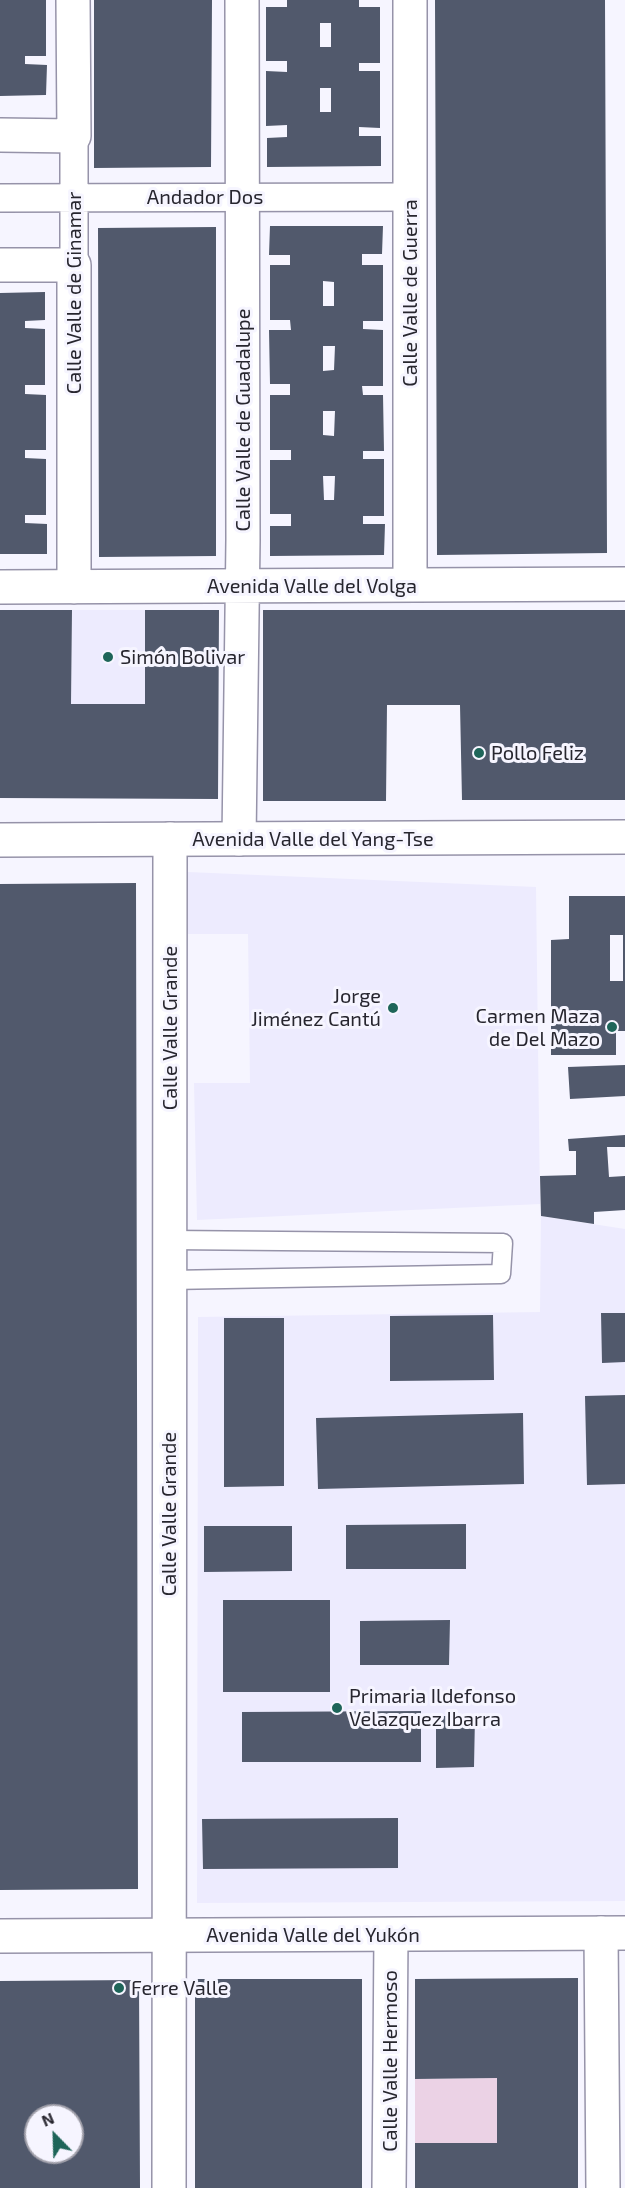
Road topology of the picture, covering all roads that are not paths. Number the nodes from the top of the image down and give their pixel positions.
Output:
1 (73, 0) edge
2 (242, 0) edge
3 (410, 0) edge
4 (0, 135) edge
5 (74, 136) junction
6 (243, 197) junction
7 (410, 197) junction
8 (0, 198) edge
9 (74, 198) junction
10 (0, 265) edge
11 (74, 265) junction
12 (625, 584) edge
13 (410, 585) junction
14 (242, 586) junction
15 (0, 587) edge
16 (74, 587) junction
17 (625, 837) edge
18 (170, 839) junction
19 (239, 839) junction
20 (0, 840) edge
21 (170, 1240) junction
22 (170, 1280) junction
23 (613, 1933) edge
24 (391, 1935) junction
25 (0, 1936) edge
26 (168, 1936) junction
27 (169, 2188) edge
28 (389, 2188) edge
29 (603, 2188) edge

1 - 5 street, Calle Valle de Ginamar
2 - 6 street, Calle Valle de Guadalupe
3 - 7 street, Calle Valle de Guerra
4 - 5 street
5 - 9 street, Calle Valle de Ginamar
6 - 7 street, Andador Dos
6 - 9 street, Andador Dos
6 - 14 street, Calle Valle de Guadalupe
7 - 13 street, Calle Valle de Guerra
8 - 9 street, Andador Dos
9 - 11 street, Calle Valle de Ginamar
10 - 11 street
11 - 16 street, Calle Valle de Ginamar
12 - 13 street, Avenida Valle del Volga
13 - 14 street, Avenida Valle del Volga
14 - 16 street, Avenida Valle del Volga
14 - 19 street, Calle Valle de Guadalupe
15 - 16 street, Avenida Valle del Volga
17 - 19 street, Avenida Valle del Yang-Tse
18 - 19 street, Avenida Valle del Yang-Tse
18 - 20 street, Avenida Valle del Yang-Tse
18 - 21 street, Calle Valle Grande
21 - 22 street, Calle Valle Grande
21 - 22 lane
22 - 26 street, Calle Valle Grande
23 - 24 street, Avenida Valle del Yukón
23 - 29 street
24 - 26 street, Avenida Valle del Yukón
24 - 28 street, Calle Valle Hermoso
25 - 26 street, Avenida Valle del Yukón
26 - 27 street, Calle Valle Grande

